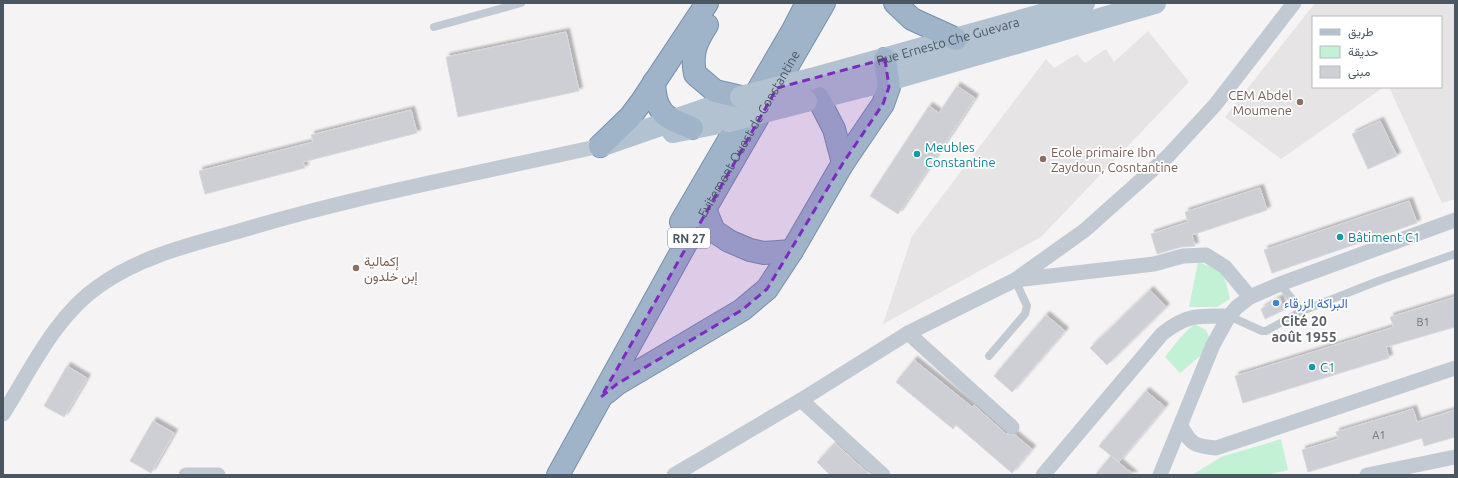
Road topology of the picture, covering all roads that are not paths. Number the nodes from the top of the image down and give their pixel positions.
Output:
1 (521, 3) edge
2 (707, 3) edge
3 (720, 3) edge
4 (799, 3) edge
5 (807, 3) edge
6 (824, 3) edge
7 (895, 3) edge
8 (1084, 3) edge
9 (1155, 3) edge
10 (1294, 3) edge
11 (434, 27) dead end
12 (793, 30) junction
13 (956, 40) junction
14 (885, 59) junction
15 (889, 80) junction
16 (654, 82) junction
17 (812, 93) junction
18 (741, 97) junction
19 (672, 120) junction
20 (692, 128) junction
21 (600, 146) junction
22 (843, 163) junction
23 (705, 209) junction
24 (1455, 220) edge
25 (792, 251) junction
26 (1455, 254) edge
27 (1015, 280) junction
28 (1280, 284) junction
29 (1250, 297) junction
30 (1302, 311) junction
31 (1229, 316) junction
32 (908, 333) junction
33 (990, 356) dead end
34 (1455, 368) edge
35 (601, 397) junction
36 (801, 400) junction
37 (3, 414) edge
38 (1181, 426) junction
39 (1012, 427) dead end
40 (1455, 457) edge
41 (186, 475) edge
42 (218, 475) edge
43 (544, 475) edge
44 (558, 475) edge
45 (674, 475) edge
46 (883, 475) edge
47 (1042, 475) edge
48 (1160, 475) edge
49 (1367, 475) edge

1 - 11 lane
2 - 16 highway
3 - 18 highway
4 - 12 highway
5 - 12 highway, Evitement Ouest de Constantine / RN 27
6 - 23 highway, Evitement Ouest de Constantine / RN 27
7 - 13 highway
8 - 13 main road, Rue Ernesto Che Guevara
9 - 15 main road
10 - 27 street
12 - 43 highway, Evitement Ouest de Constantine / RN 27
13 - 14 main road, Rue Ernesto Che Guevara
14 - 15 highway
14 - 17 main road, Rue Ernesto Che Guevara
15 - 17 main road
15 - 22 highway
16 - 19 highway
16 - 21 highway
17 - 18 main road, bridge
17 - 20 main road, bridge
17 - 22 highway
18 - 19 main road
19 - 20 highway
19 - 21 main road
20 - 21 main road
21 - 37 street
22 - 25 highway
23 - 25 highway
23 - 35 highway, Evitement Ouest de Constantine / RN 27
24 - 28 street
25 - 35 highway
26 - 30 lane
27 - 29 street
27 - 32 street
27 - 33 lane
28 - 29 street
28 - 30 lane
29 - 31 street
30 - 31 lane
31 - 38 street
31 - 47 street
32 - 36 street
32 - 39 street
34 - 38 street
35 - 44 highway, Evitement Ouest de Constantine / RN 27
36 - 45 street
36 - 46 street
38 - 48 street
40 - 49 street
41 - 42 street

